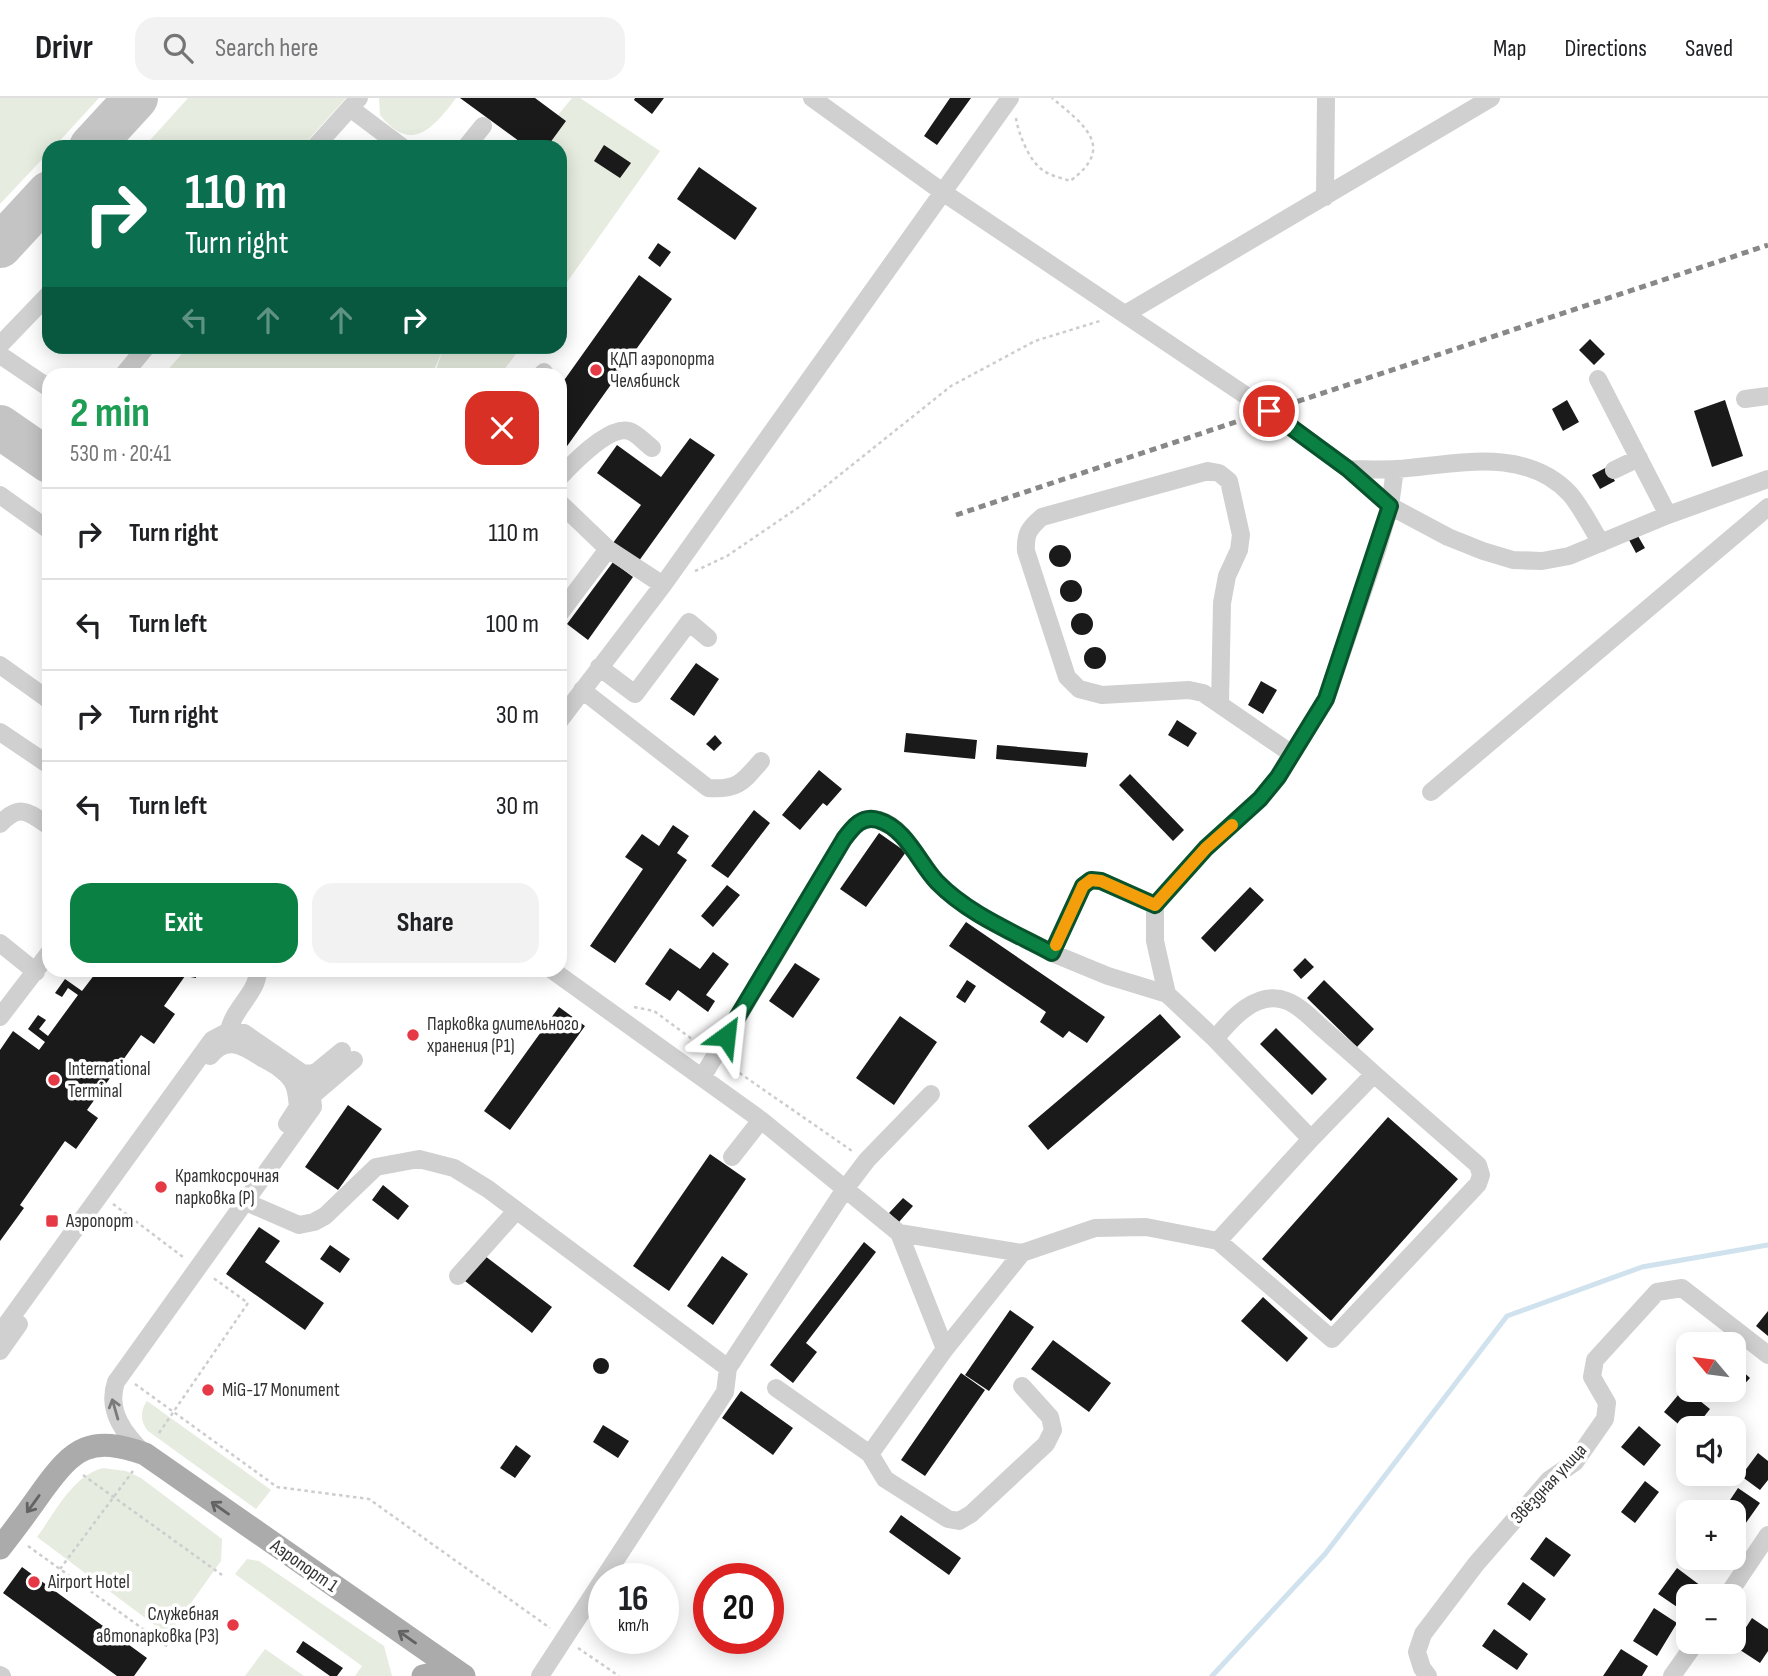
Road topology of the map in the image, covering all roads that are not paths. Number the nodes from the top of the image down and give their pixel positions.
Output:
1 (812, 98) edge
2 (1326, 98) edge
3 (1490, 98) edge
4 (355, 103) edge
5 (1012, 103) edge
6 (483, 126) dead end
7 (321, 140) edge
8 (395, 140) edge
9 (472, 140) edge
10 (944, 193) junction
11 (1325, 197) junction
12 (42, 300) edge
13 (1126, 313) junction
14 (0, 345) edge
15 (140, 354) edge
16 (0, 355) edge
17 (129, 368) edge
18 (1598, 379) dead end
19 (42, 383) edge
20 (1768, 396) edge
21 (1745, 399) dead end
22 (652, 448) dead end
23 (1639, 458) junction
24 (1348, 469) junction
25 (1395, 469) junction
26 (1614, 470) dead end
27 (567, 471) edge
28 (1768, 479) edge
29 (1743, 489) junction
30 (0, 495) edge
31 (1390, 506) junction
32 (1768, 507) edge
33 (567, 510) edge
34 (1668, 515) junction
35 (42, 525) edge
36 (1601, 543) junction
37 (608, 549) junction
38 (663, 585) junction
39 (567, 604) edge
40 (708, 638) dead end
41 (0, 665) edge
42 (599, 667) junction
43 (582, 690) junction
44 (42, 695) edge
45 (1220, 704) junction
46 (567, 710) edge
47 (0, 732) edge
48 (1292, 754) junction
49 (42, 760) edge
50 (761, 761) dead end
51 (1431, 792) dead end
52 (42, 821) edge
53 (0, 824) edge
54 (1155, 905) junction
55 (0, 943) edge
56 (1052, 953) junction
57 (42, 963) edge
58 (36, 972) junction
59 (257, 977) edge
60 (562, 977) edge
61 (1167, 994) junction
62 (0, 1017) edge
63 (229, 1031) junction
64 (1215, 1039) junction
65 (283, 1070) junction
66 (302, 1073) junction
67 (1374, 1074) junction
68 (702, 1076) junction
69 (931, 1094) dead end
70 (308, 1104) junction
71 (761, 1120) junction
72 (1311, 1139) junction
73 (732, 1157) dead end
74 (845, 1189) junction
75 (246, 1202) junction
76 (516, 1211) junction
77 (899, 1233) junction
78 (1218, 1241) junction
79 (1022, 1253) junction
80 (194, 1265) junction
81 (458, 1276) dead end
82 (0, 1332) edge
83 (945, 1349) junction
84 (0, 1351) edge
85 (1768, 1355) edge
86 (729, 1368) junction
87 (1022, 1385) dead end
88 (776, 1388) dead end
89 (870, 1454) junction
90 (139, 1462) junction
91 (1768, 1535) edge
92 (6, 1541) edge
93 (1735, 1584) edge
94 (1688, 1654) edge
95 (423, 1676) edge
96 (464, 1676) edge
97 (540, 1676) edge
98 (1429, 1676) edge
99 (1672, 1676) edge

1 - 10 street
2 - 11 street
3 - 11 street
4 - 7 street
4 - 8 street
5 - 10 street
6 - 9 street
10 - 13 street
10 - 38 street
11 - 13 street
12 - 14 street
13 - 24 street
15 - 17 street
16 - 19 street
18 - 23 street
20 - 21 street
22 - 27 street
23 - 26 street
23 - 34 street
24 - 25 street
24 - 31 street
25 - 31 street
25 - 36 street
28 - 29 street
29 - 32 street
29 - 34 street
30 - 35 street
31 - 36 street
31 - 48 street
32 - 51 street
33 - 37 street
34 - 36 street
37 - 38 street
37 - 39 street
38 - 42 street
40 - 42 street
41 - 44 street
42 - 43 street
43 - 46 street
43 - 50 street
45 - 45 street
45 - 48 street
47 - 49 street
48 - 54 street
52 - 53 street
54 - 56 street
54 - 61 street
55 - 58 street
56 - 61 street
56 - 68 street
57 - 58 street
58 - 62 street
59 - 63 street
60 - 68 street
61 - 64 street
63 - 66 street
63 - 82 street
64 - 67 street
64 - 72 street
65 - 66 street
65 - 70 street
65 - 84 street
66 - 70 street
66 - 70 street
67 - 72 street
67 - 78 street
68 - 71 street
69 - 74 street
70 - 75 street
70 - 80 street
71 - 73 street
71 - 74 street
72 - 78 street
74 - 77 street
74 - 86 street
75 - 76 street
75 - 80 street
76 - 81 street
76 - 86 street
77 - 79 street
77 - 83 street
78 - 79 street
79 - 83 street
90 -> 80 street
83 - 89 street
85 - 98 street, Звёздная улица
86 - 97 street
87 - 89 street
88 - 89 street
90 -> 92 main road
96 -> 90 main road, Аэропорт 1
91 - 93 street
94 - 99 street
95 - 96 main road

